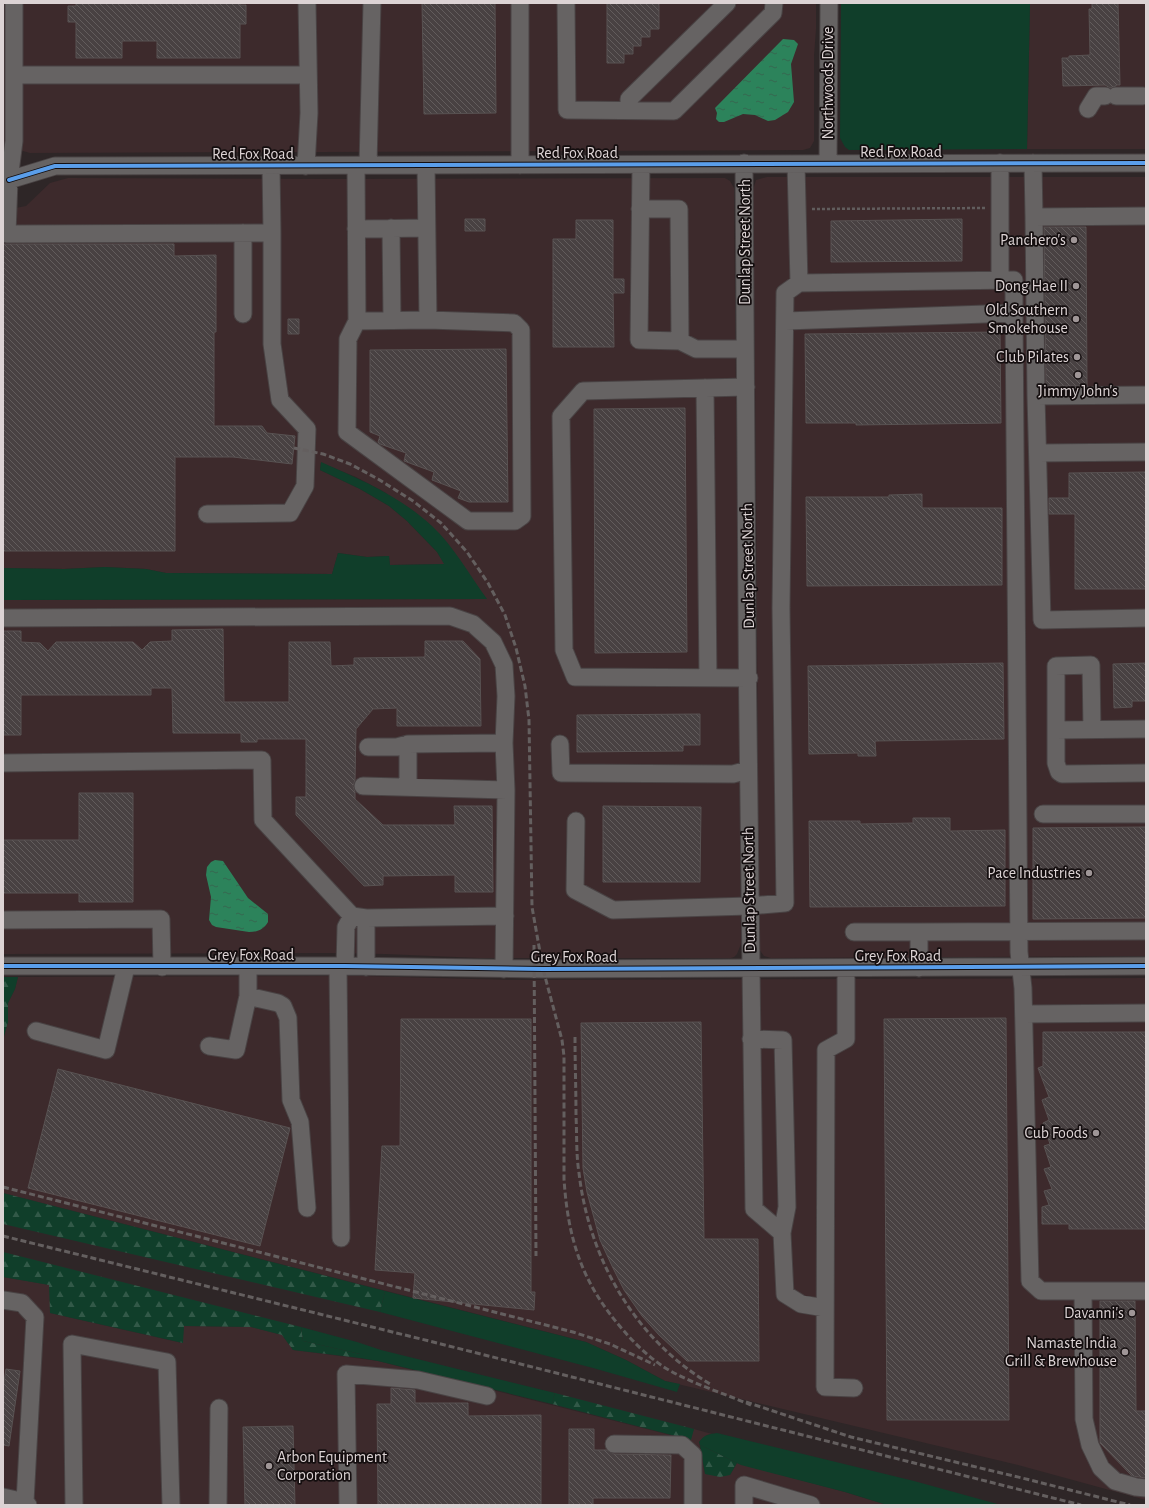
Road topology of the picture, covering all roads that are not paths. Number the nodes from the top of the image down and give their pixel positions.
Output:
1 (14, 3) edge
2 (307, 3) edge
3 (372, 3) edge
4 (520, 3) edge
5 (566, 3) edge
6 (727, 3) edge
7 (774, 3) edge
8 (829, 3) edge
9 (14, 75) junction
10 (308, 75) junction
11 (1143, 96) dead end
12 (1088, 109) dead end
13 (629, 111) junction
14 (1033, 163) junction
15 (1146, 163) edge
16 (744, 164) junction
17 (796, 164) junction
18 (828, 164) junction
19 (1000, 164) junction
20 (426, 165) junction
21 (520, 165) junction
22 (641, 165) junction
23 (271, 166) junction
24 (306, 166) junction
25 (362, 166) junction
26 (6, 178) edge
27 (640, 209) junction
28 (1146, 216) edge
29 (1034, 217) junction
30 (391, 228) junction
31 (426, 228) junction
32 (356, 229) junction
33 (243, 233) junction
34 (272, 233) junction
35 (5, 234) edge
36 (1000, 280) junction
37 (799, 283) junction
38 (1014, 312) junction
39 (243, 314) dead end
40 (392, 320) junction
41 (428, 320) junction
42 (357, 321) junction
43 (786, 321) junction
44 (680, 341) junction
45 (745, 349) junction
46 (746, 387) junction
47 (705, 388) junction
48 (1146, 395) edge
49 (1036, 396) junction
50 (1146, 452) edge
51 (1038, 453) junction
52 (207, 514) dead end
53 (3, 618) edge
54 (1146, 618) edge
55 (708, 678) junction
56 (748, 678) junction
57 (1146, 729) edge
58 (1056, 730) junction
59 (1092, 730) junction
60 (504, 743) junction
61 (408, 744) junction
62 (560, 744) dead end
63 (368, 747) dead end
64 (3, 763) edge
65 (748, 770) junction
66 (1146, 773) edge
67 (363, 786) dead end
68 (408, 786) junction
69 (506, 790) junction
70 (1043, 814) dead end
71 (1146, 814) edge
72 (576, 821) dead end
73 (749, 906) junction
74 (505, 916) junction
75 (359, 917) junction
76 (3, 920) edge
77 (1018, 931) junction
78 (1146, 931) edge
79 (854, 932) dead end
80 (919, 932) junction
81 (3, 966) edge
82 (1146, 966) edge
83 (126, 967) junction
84 (162, 967) junction
85 (248, 967) junction
86 (342, 967) junction
87 (366, 967) junction
88 (750, 968) junction
89 (846, 968) junction
90 (919, 968) junction
91 (1021, 968) junction
92 (504, 969) junction
93 (248, 996) junction
94 (1146, 1012) edge
95 (1024, 1014) junction
96 (36, 1031) dead end
97 (751, 1039) junction
98 (209, 1046) dead end
99 (307, 1208) dead end
100 (782, 1233) junction
101 (341, 1238) dead end
102 (1083, 1291) junction
103 (1146, 1291) edge
104 (3, 1300) edge
105 (826, 1308) junction
106 (854, 1388) dead end
107 (487, 1396) dead end
108 (219, 1408) dead end
109 (614, 1444) dead end
110 (1146, 1488) edge
111 (3, 1497) edge
112 (26, 1503) edge
113 (74, 1505) edge
114 (171, 1505) edge
115 (218, 1505) edge
116 (348, 1505) edge
117 (693, 1505) edge
118 (744, 1505) edge
119 (811, 1505) edge

1 - 9 street
2 - 10 street
3 - 25 street
4 - 21 street
5 - 13 street
6 - 13 street
7 - 13 street
8 - 18 street, Northwoods Drive
9 - 10 street
9 - 26 street
10 - 24 street
11 - 12 street
14 - 15 street, Red Fox Road
14 - 19 street, Red Fox Road
14 - 29 street
16 - 17 street, Red Fox Road
16 - 22 street, Red Fox Road
16 - 45 street, Dunlap Street North
17 - 18 street, Red Fox Road
17 - 37 street
18 - 19 street, Red Fox Road
19 - 36 street
20 - 21 street, Red Fox Road
20 - 25 street, Red Fox Road
20 - 31 street
21 - 22 street, Red Fox Road
22 - 27 street
23 - 24 street, Red Fox Road
23 - 26 street, Red Fox Road
23 - 34 street
24 - 25 street, Red Fox Road
25 - 32 street
26 - 35 street
27 - 44 street
27 - 44 street
28 - 29 street
29 - 49 street
30 - 31 street
30 - 32 street
30 - 40 street
31 - 41 street
32 - 42 street
33 - 34 street
33 - 35 street
33 - 39 street
34 - 52 street
36 - 37 street
36 - 38 street
37 - 43 street
38 - 43 street
38 - 77 street
40 - 41 street
40 - 42 street
41 - 42 street
43 - 73 street
44 - 45 street
45 - 46 street, Dunlap Street North
46 - 47 street
46 - 56 street, Dunlap Street North
47 - 55 street
47 - 55 street
48 - 49 street
49 - 51 street
50 - 51 street
51 - 54 street
53 - 60 street
55 - 56 street
56 - 65 street, Dunlap Street North
57 - 59 street
58 - 59 street
58 - 59 street
58 - 66 street
60 - 61 street
60 - 69 street
61 - 63 street
61 - 68 street
62 - 65 street
64 - 75 street
65 - 73 street, Dunlap Street North
67 - 68 street
68 - 69 street
69 - 74 street
70 - 71 street
72 - 73 street
73 - 88 street, Dunlap Street North
74 - 75 street
74 - 92 street
75 - 86 street
75 - 87 street
76 - 84 street
77 - 78 street
77 - 80 street
77 - 91 street
79 - 80 street
80 - 90 street
81 - 83 street, Grey Fox Road
82 - 91 street, Grey Fox Road
83 - 84 street, Grey Fox Road
83 - 96 street
84 - 85 street, Grey Fox Road
85 - 86 street, Grey Fox Road
85 - 93 street
86 - 87 street, Grey Fox Road
86 - 101 street
87 - 92 street, Grey Fox Road
88 - 89 street, Grey Fox Road
88 - 92 street, Grey Fox Road
88 - 97 street, Dunlap Street North
89 - 90 street, Grey Fox Road
89 - 105 street
90 - 91 street, Grey Fox Road
91 - 95 street
93 - 98 street
93 - 99 street
94 - 95 street
95 - 102 street
97 - 100 street, Dunlap Street North
97 - 100 street
100 - 105 street
102 - 103 street
102 - 110 street
104 - 112 street
105 - 106 street
107 - 116 street
108 - 115 street
109 - 117 street
111 - 112 street
113 - 114 street
118 - 119 street

